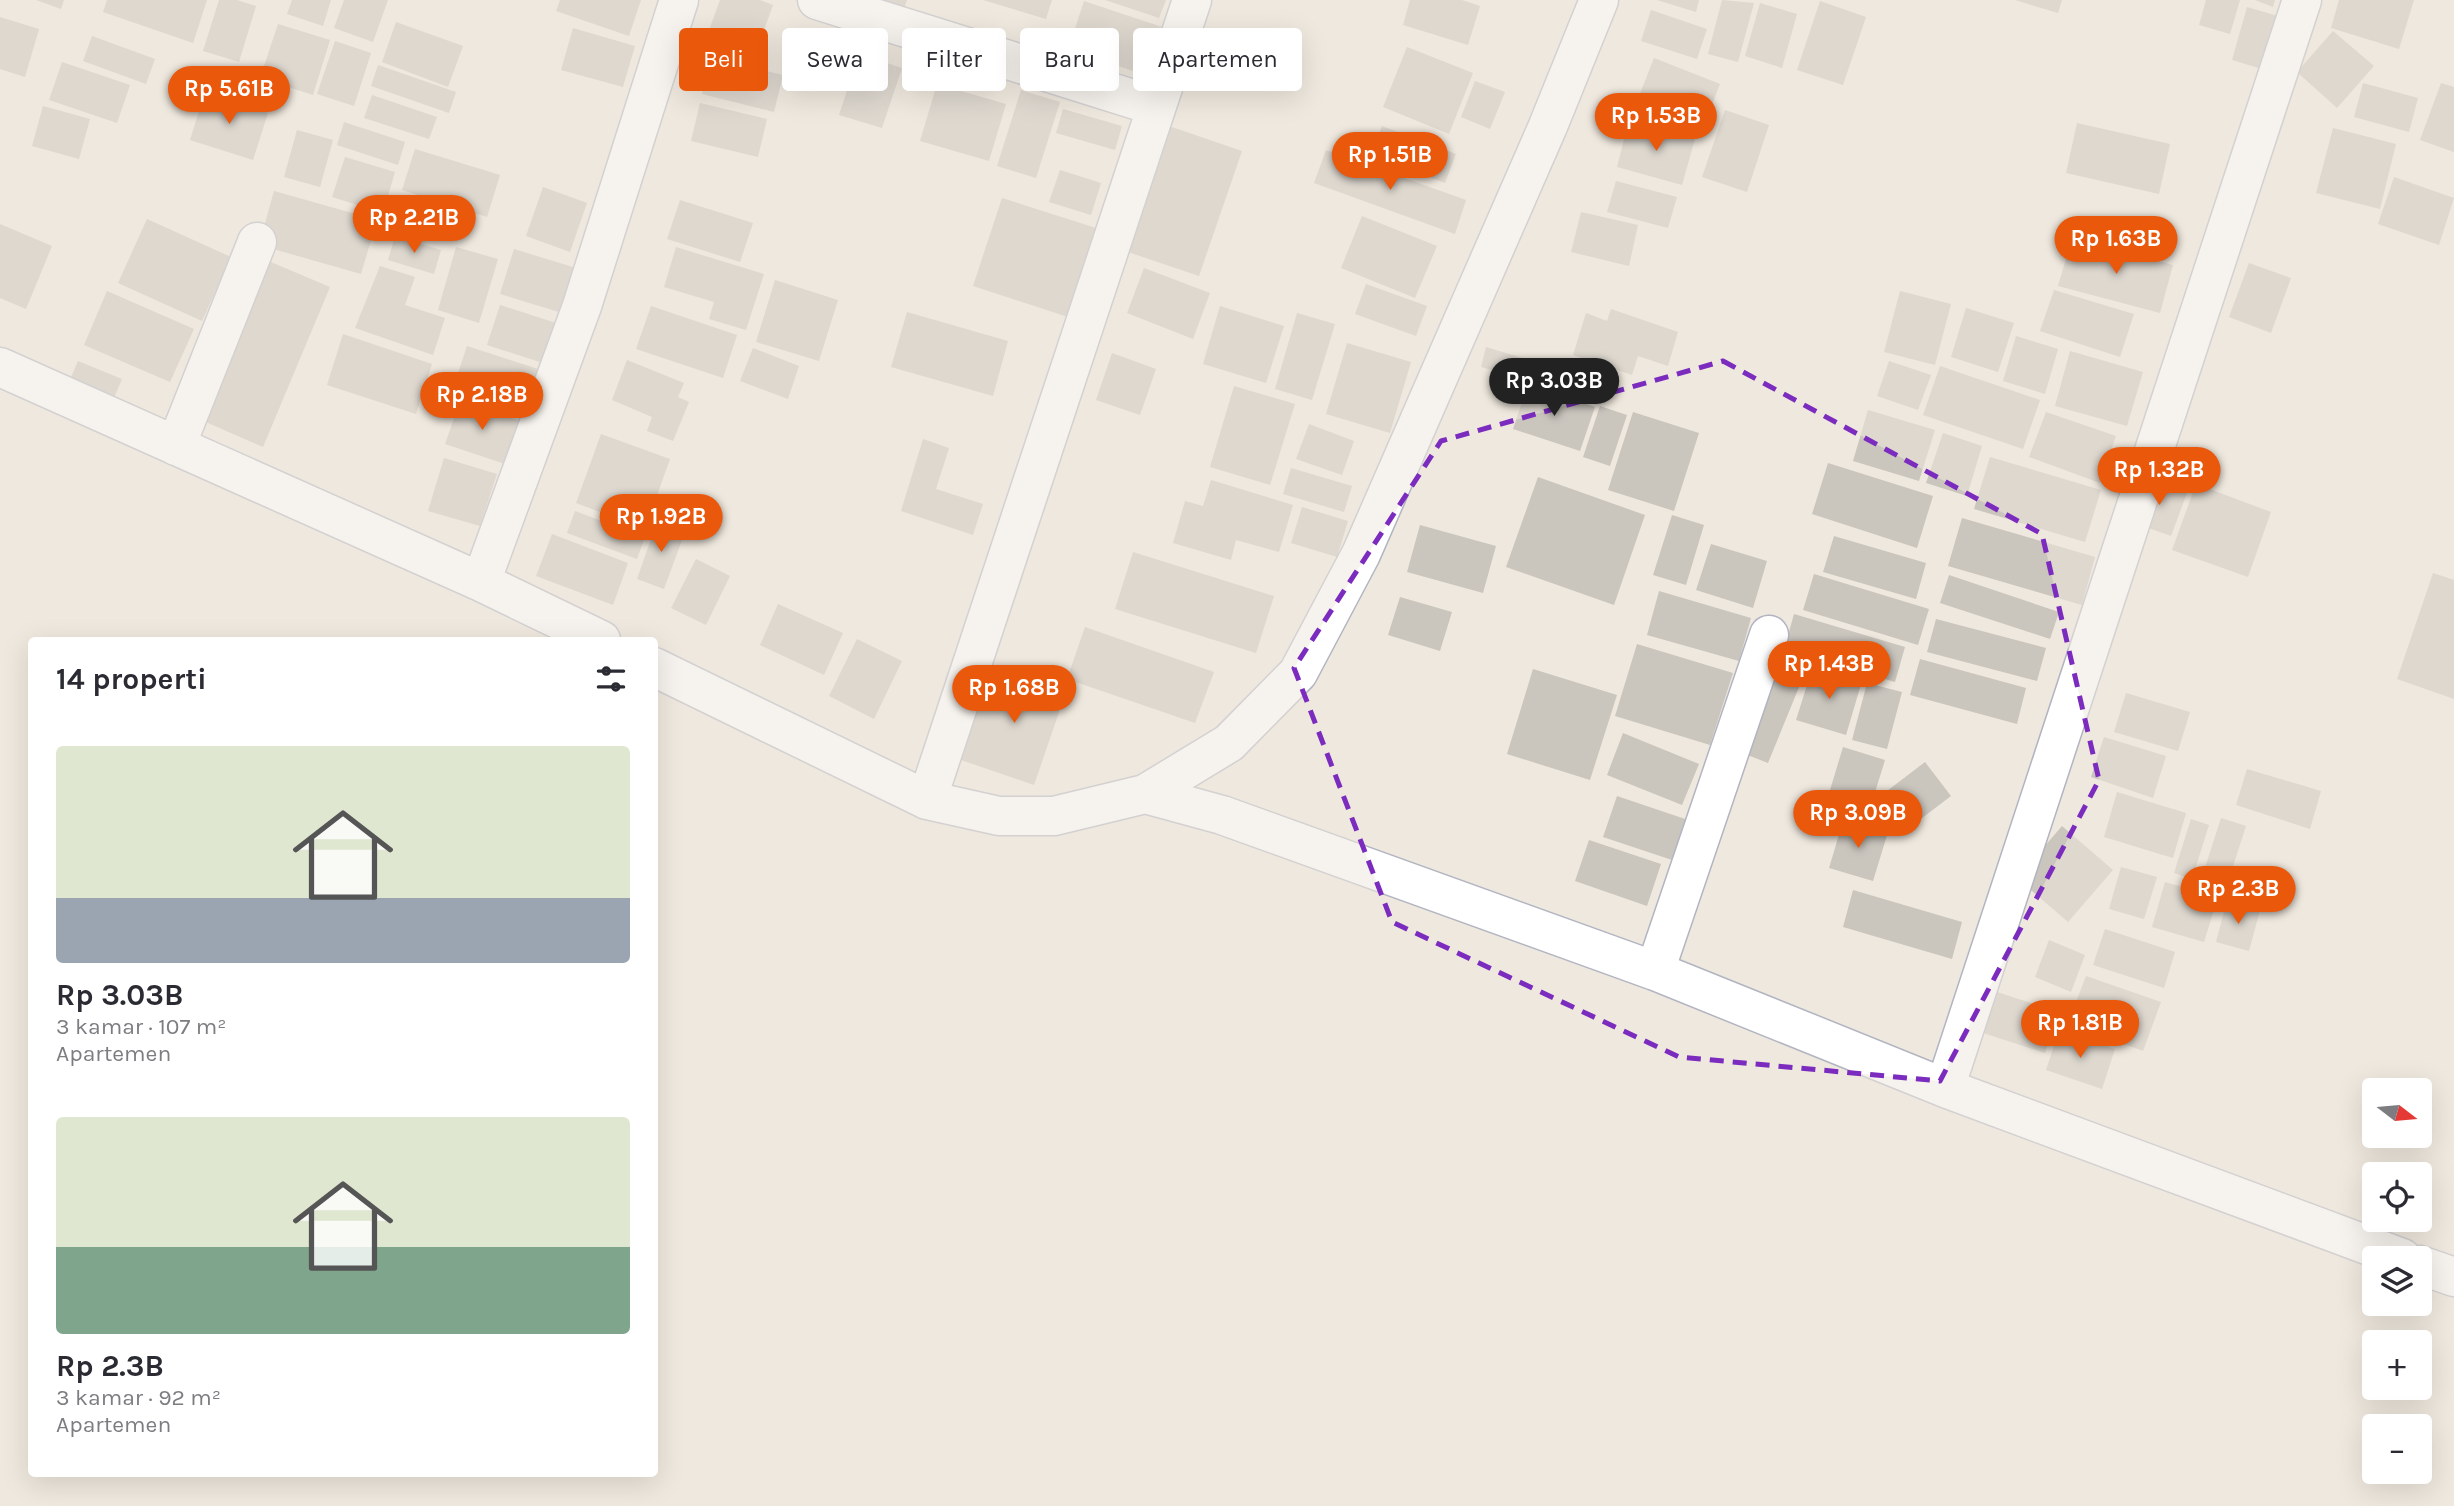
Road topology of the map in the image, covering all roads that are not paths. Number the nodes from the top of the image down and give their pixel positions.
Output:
1 (679, 0) edge
2 (817, 0) edge
3 (1192, 0) edge
4 (1599, 0) edge
5 (2302, 0) edge
6 (1155, 106) junction
7 (257, 242) dead end
8 (0, 367) edge
9 (176, 446) junction
10 (481, 582) junction
11 (1769, 635) dead end
12 (595, 637) edge
13 (658, 669) edge
14 (1159, 797) junction
15 (927, 800) junction
16 (1664, 946) junction
17 (1953, 1065) junction
18 (2374, 1246) edge
19 (2432, 1270) edge
20 (2454, 1278) edge

1 - 10 street
2 - 6 street
3 - 6 street
4 - 14 street
5 - 17 street
6 - 15 street
7 - 9 street
8 - 9 street
9 - 10 street
10 - 12 street
11 - 16 street
13 - 15 street
14 - 15 street
14 - 16 street
16 - 17 street
17 - 18 street
19 - 20 street

